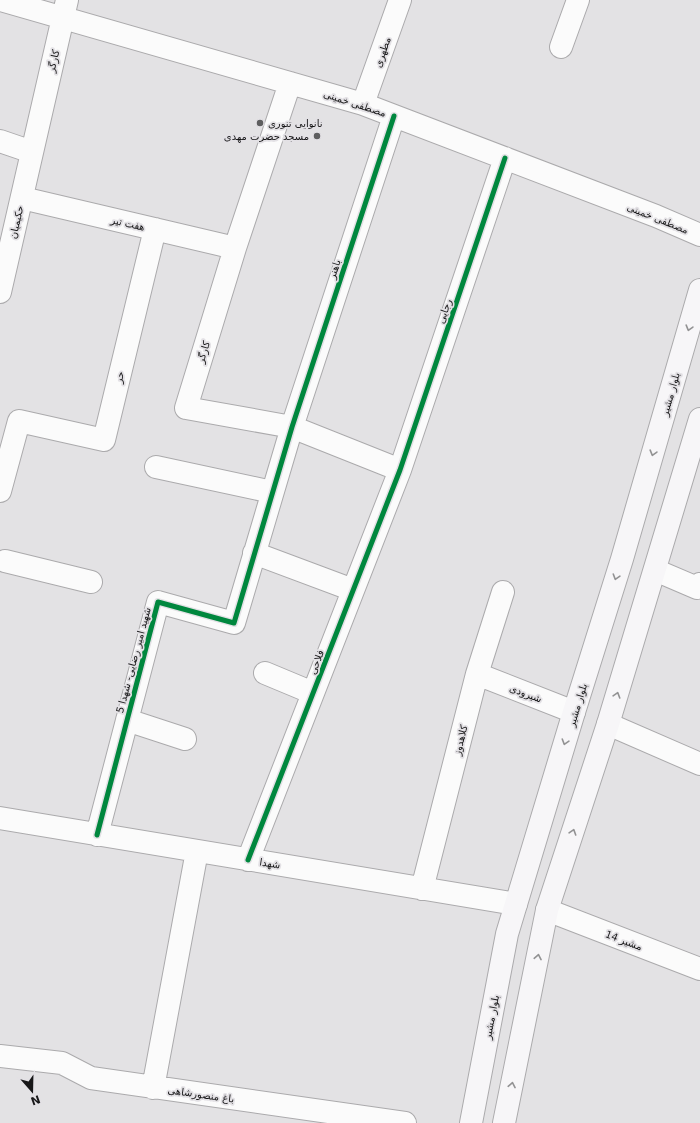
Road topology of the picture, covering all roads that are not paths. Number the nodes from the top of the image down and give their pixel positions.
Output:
1 (1, 0) edge
2 (400, 0) edge
3 (578, 0) edge
4 (65, 9) edge
5 (561, 47) dead end
6 (290, 83) junction
7 (363, 104) junction
8 (394, 116) junction
9 (0, 141) edge
10 (32, 152) junction
11 (505, 158) junction
12 (22, 198) junction
13 (155, 229) junction
14 (700, 235) edge
15 (235, 248) junction
16 (700, 290) edge
17 (0, 292) edge
18 (700, 419) edge
19 (292, 427) junction
20 (156, 467) dead end
21 (400, 470) junction
22 (0, 491) edge
23 (272, 492) junction
24 (254, 553) junction
25 (2, 564) edge
26 (655, 570) junction
27 (91, 582) dead end
28 (700, 584) edge
29 (353, 590) junction
30 (503, 592) dead end
31 (265, 673) dead end
32 (477, 674) junction
33 (313, 693) junction
34 (574, 712) junction
35 (127, 720) junction
36 (608, 724) junction
37 (185, 738) dead end
38 (700, 764) edge
39 (0, 818) edge
40 (97, 835) junction
41 (196, 851) junction
42 (248, 860) junction
43 (422, 889) junction
44 (516, 904) junction
45 (547, 910) junction
46 (700, 969) edge
47 (0, 1056) edge
48 (153, 1088) junction
49 (405, 1123) edge
50 (471, 1123) edge
51 (504, 1123) edge

1 - 4 street, مصطفی خمینی
2 - 7 street, مطهری
3 - 5 street
4 - 6 street, مصطفی خمینی
4 - 10 street, کارگر
6 - 7 street, مصطفی خمینی
6 - 15 street, کارگر
7 - 8 street, مصطفی خمینی
8 - 11 street, مصطفی خمینی
8 - 19 street, باهنر
9 - 10 street
10 - 12 street, کارگر
11 - 14 street, مصطفی خمینی
11 - 21 street, رجایی
12 - 13 street, هفت تیر
12 - 17 street, حکیمیان
13 - 15 street, هفت تیر
13 - 22 street, حر
15 - 19 street, کارگر
16 -> 34 main road, بلوار مشیر
18 - 26 main road
19 - 21 street, کارگر
19 - 23 street, شهید امیر رضایی- شهدا 5
20 - 23 street
21 - 29 street, فلاحی
23 - 24 street, شهید امیر رضایی- شهدا 5
24 - 29 street
24 - 35 street, شهید امیر رضایی- شهدا 5
25 - 27 street
26 - 28 street
36 -> 26 main road
29 - 33 street, فلاحی
30 - 32 street, کلاهدوز
31 - 33 street
32 - 34 street, شیرودی
32 - 43 street, کلاهدوز
33 - 42 street, فلاحی
34 -> 44 main road, بلوار مشیر
35 - 37 street
35 - 40 street, شهید امیر رضایی- شهدا 5
36 - 38 street
45 -> 36 main road
39 - 40 street, شهدا
40 - 41 street, شهدا
41 - 42 street, شهدا
41 - 48 street
42 - 43 street, شهدا
43 - 44 street, شهدا
44 - 50 main road, بلوار مشیر
45 - 46 street, مشیر 14
51 -> 45 main road
47 - 48 street, باغ منصورشاهی
48 - 49 street, باغ منصورشاهی

